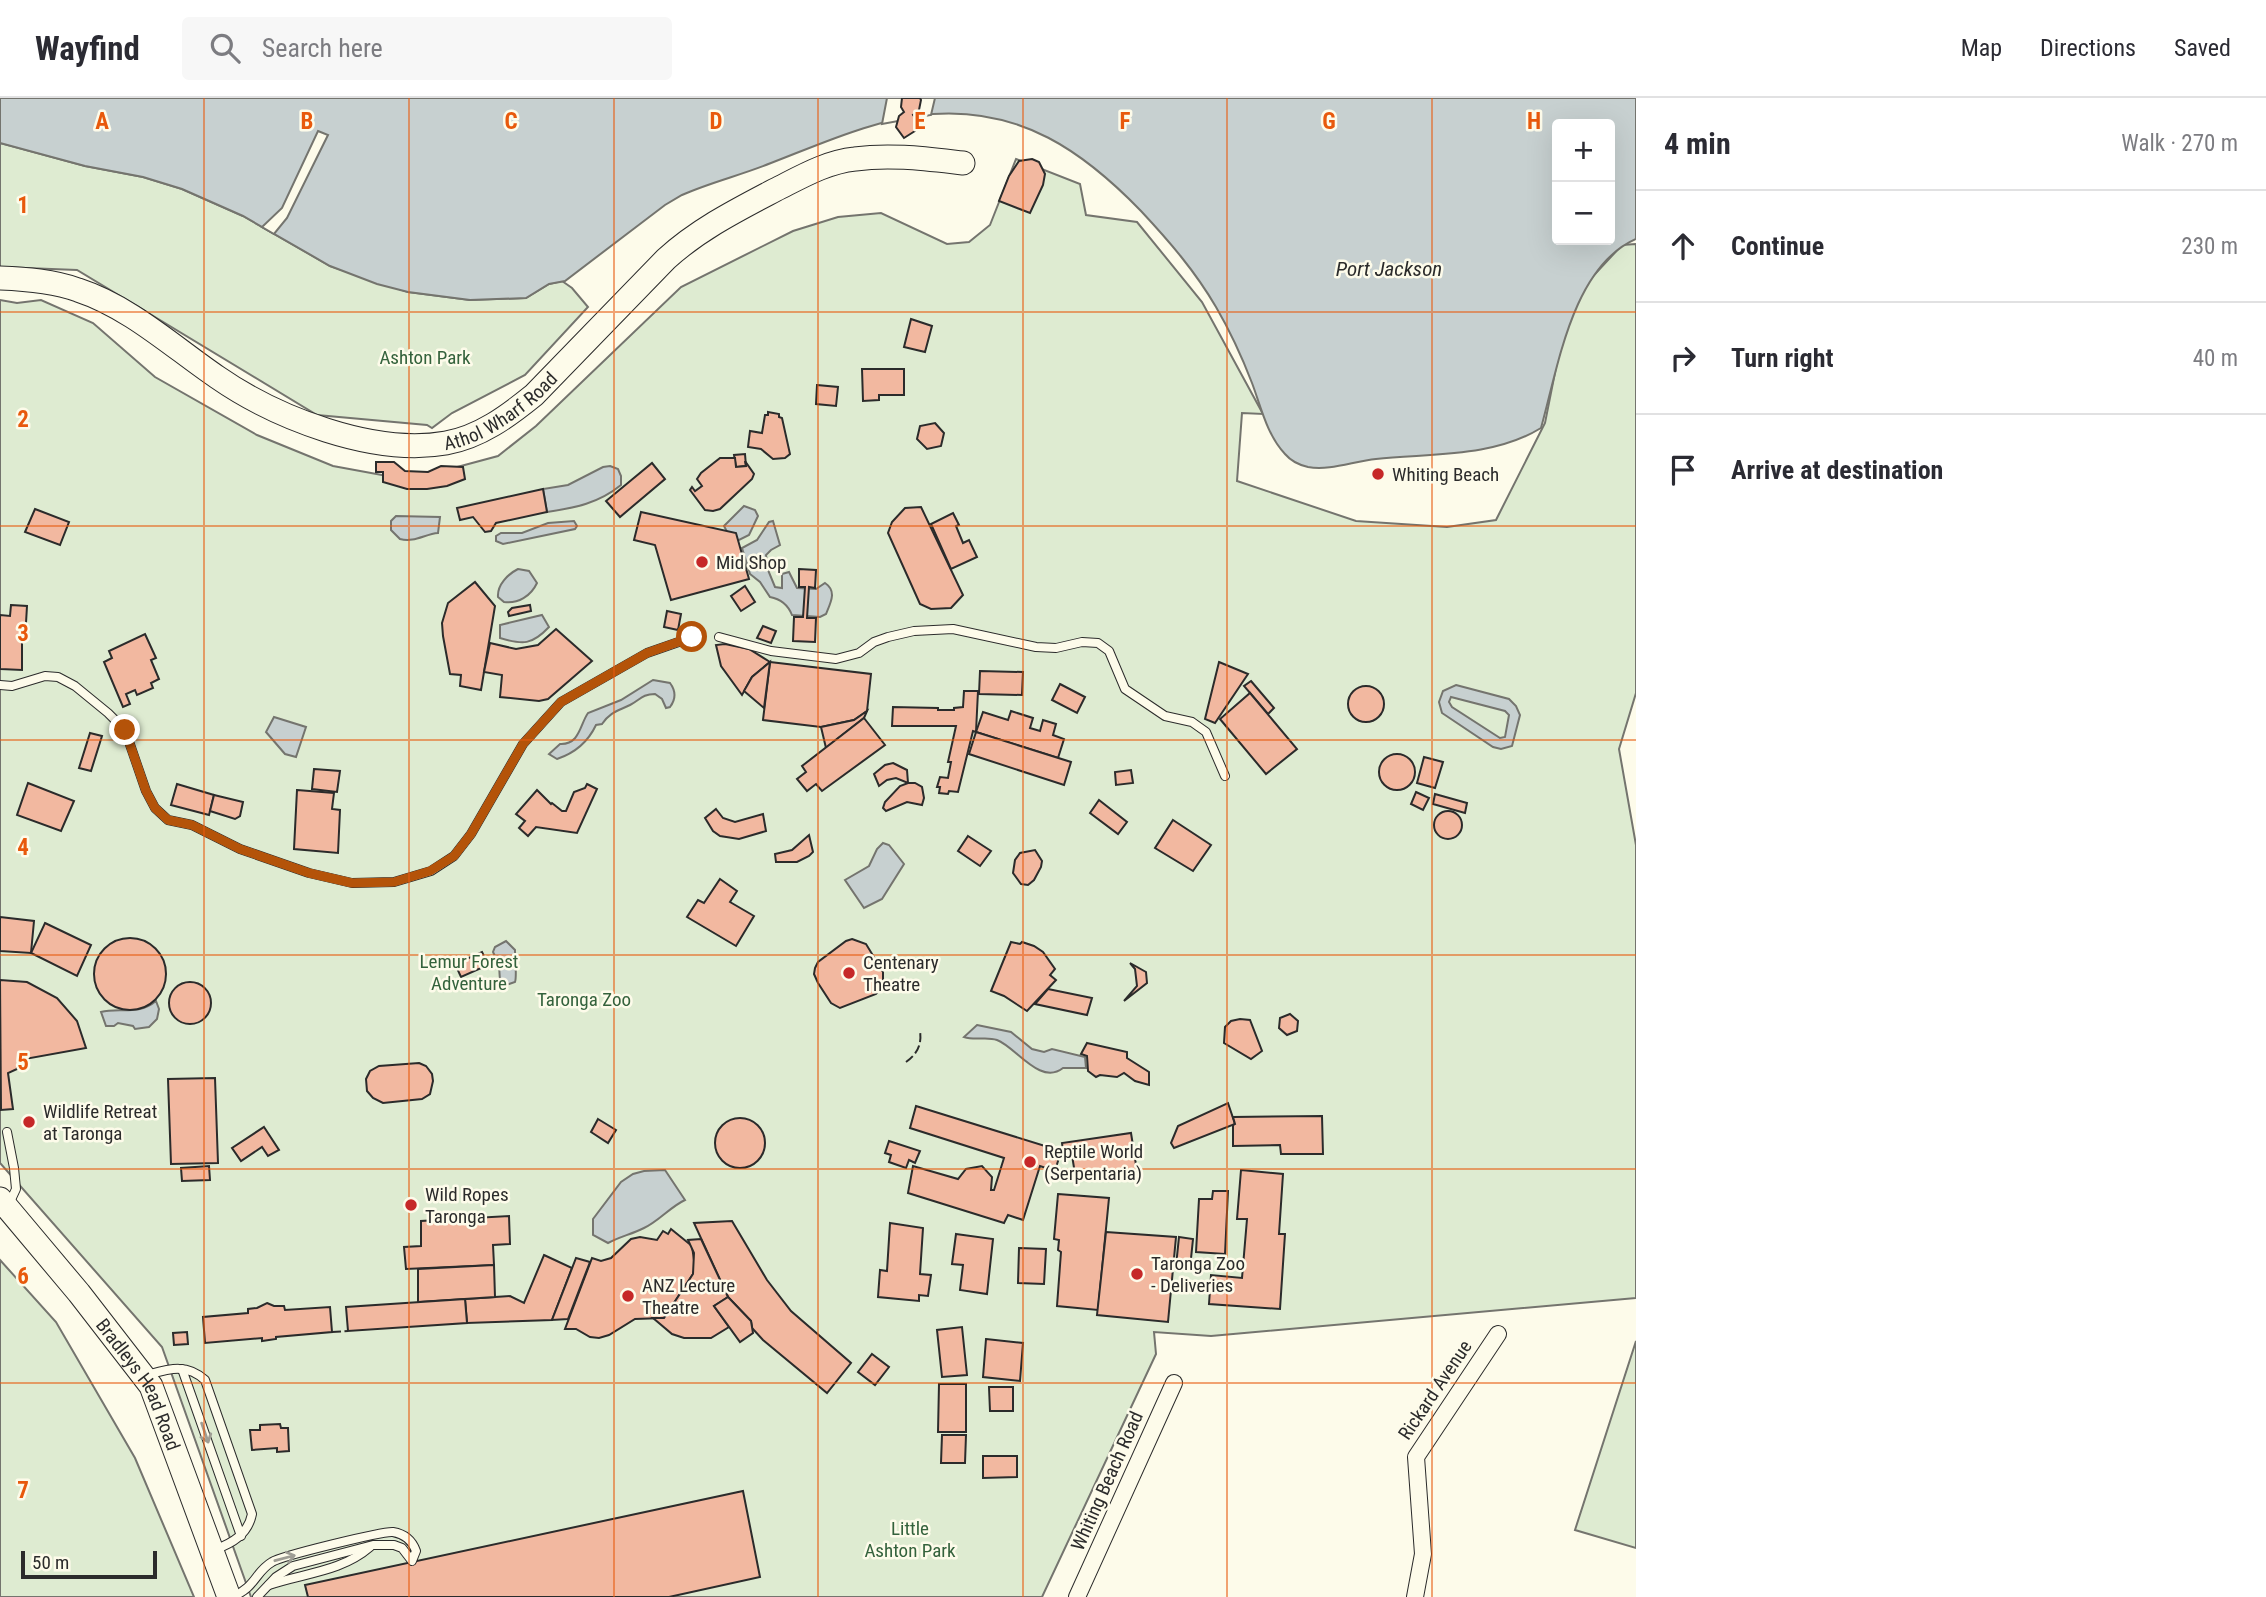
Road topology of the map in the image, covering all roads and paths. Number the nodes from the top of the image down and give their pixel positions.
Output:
1 (963, 163) dead end
2 (0, 278) edge
3 (692, 637) dead end
4 (719, 637) dead end
5 (0, 685) edge
6 (1225, 776) dead end
7 (7, 1132) dead end
8 (4, 1203) edge
9 (1498, 1334) dead end
10 (183, 1369) junction
11 (144, 1376) junction
12 (1174, 1383) dead end
13 (241, 1536) junction
14 (212, 1551) junction
15 (230, 1597) edge
16 (257, 1597) edge
17 (1077, 1597) edge
18 (1415, 1597) edge

1 - 2 main road, Athol Wharf Road
3 - 5 lane
4 - 6 lane
7 - 8 lane
8 - 11 main road, Bradleys Head Road
9 - 18 street, Rickard Avenue
10 - 11 lane
10 -> 13 lane
10 - 13 lane
11 - 14 main road, Bradleys Head Road
12 - 17 street, Whiting Beach Road
13 - 14 lane
14 - 15 main road, Bradleys Head Road
15 -> 16 lane

